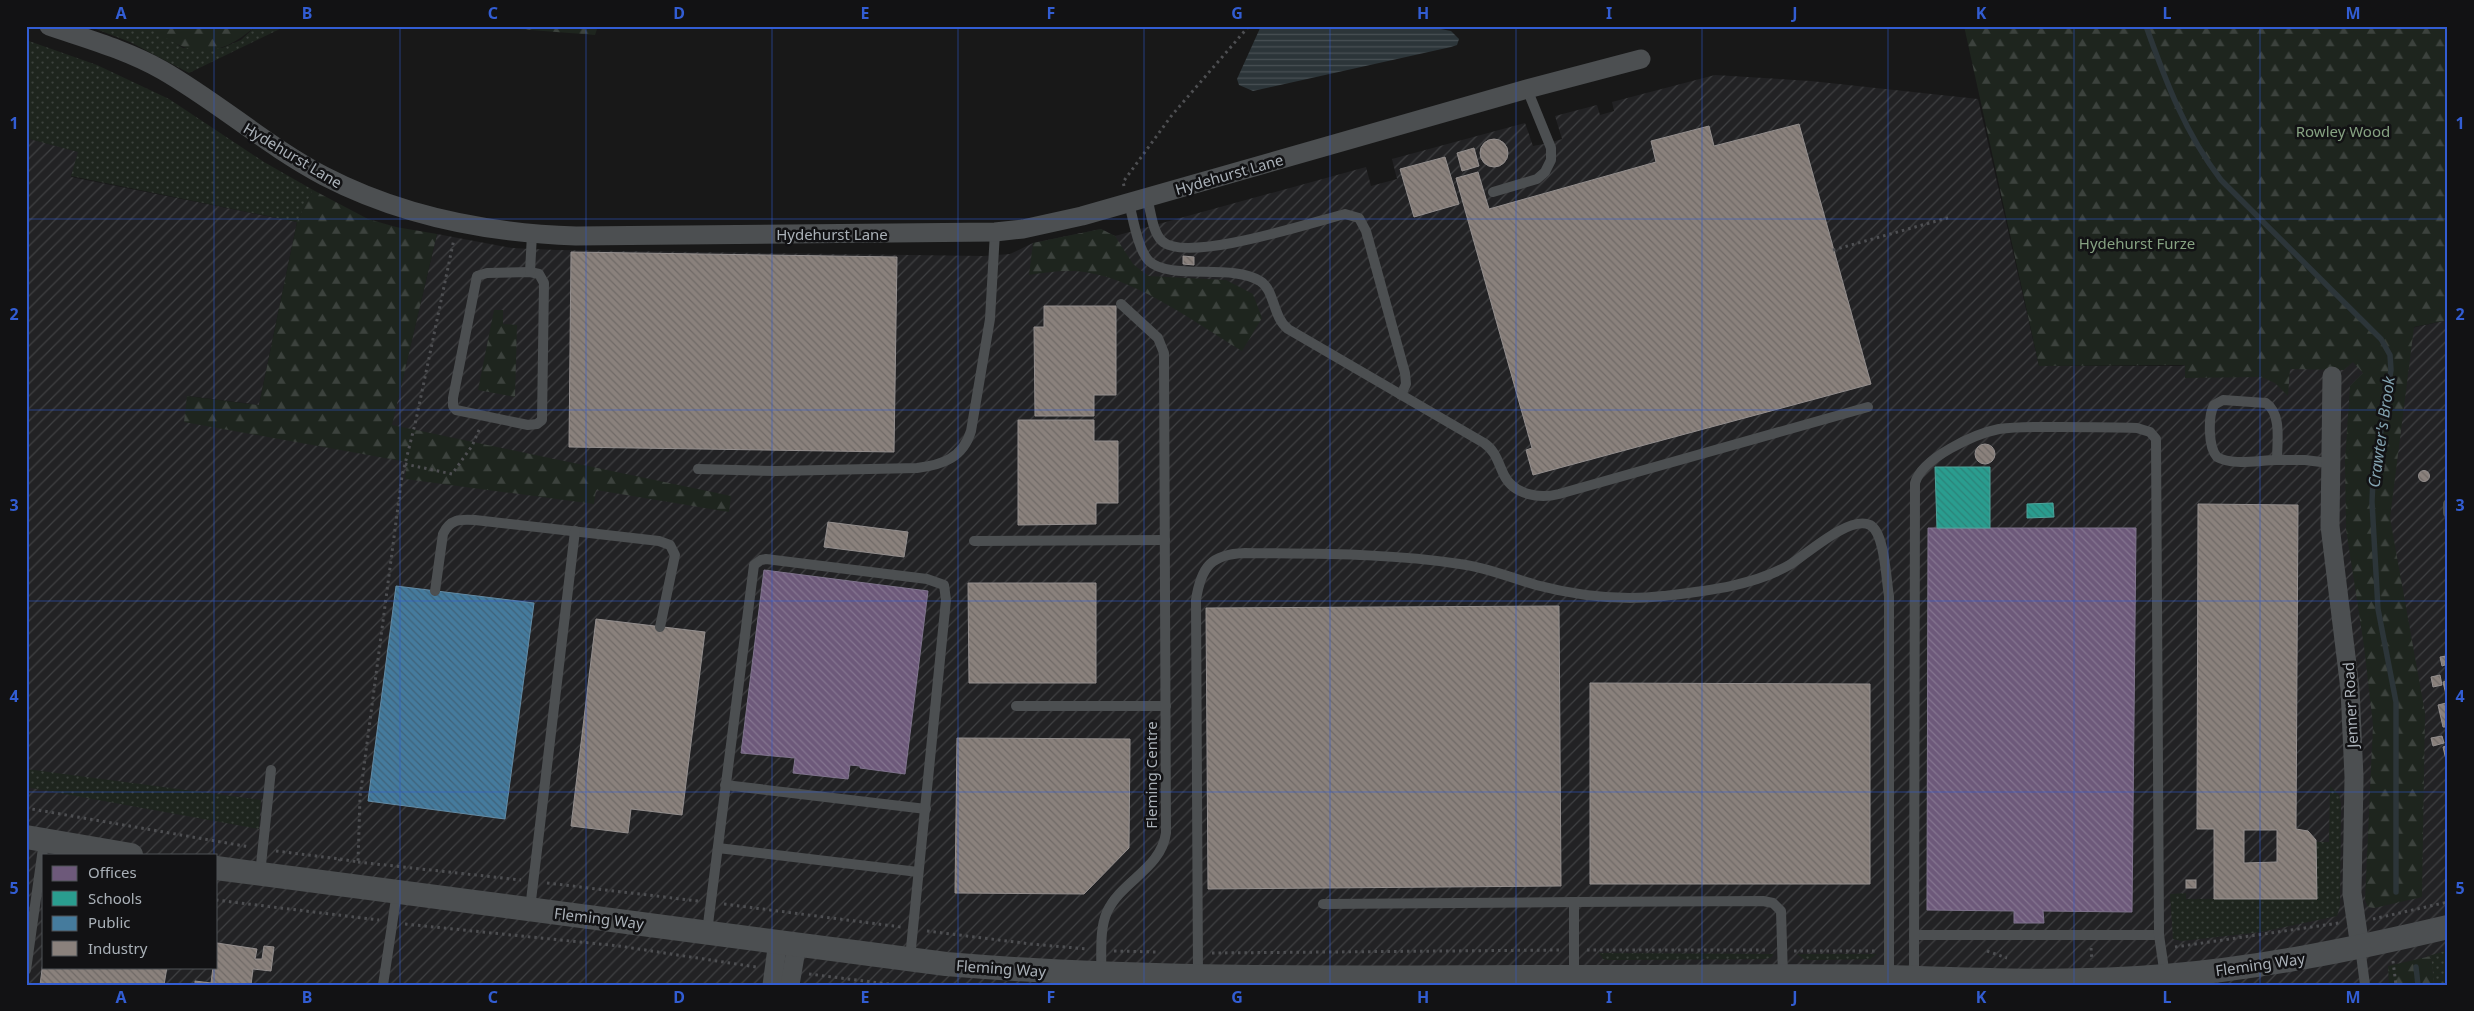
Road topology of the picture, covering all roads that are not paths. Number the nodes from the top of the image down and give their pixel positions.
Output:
1 (49, 26) edge
2 (1641, 59) dead end
3 (1527, 89) junction
4 (1493, 192) dead end
5 (1147, 198) junction
6 (1129, 203) junction
7 (995, 232) junction
8 (532, 234) junction
9 (530, 272) junction
10 (1121, 304) dead end
11 (2332, 376) dead end
12 (1402, 395) junction
13 (1868, 407) dead end
14 (2278, 460) junction
15 (2329, 464) junction
16 (698, 469) dead end
17 (2448, 504) edge
18 (2448, 514) edge
19 (575, 532) junction
20 (1165, 540) junction
21 (974, 541) dead end
22 (434, 590) dead end
23 (660, 627) dead end
24 (1016, 706) dead end
25 (1166, 706) junction
26 (271, 770) dead end
27 (725, 785) junction
28 (926, 809) junction
29 (33, 840) edge
30 (718, 848) junction
31 (124, 854) edge
32 (218, 868) edge
33 (918, 872) junction
34 (260, 874) junction
35 (397, 892) junction
36 (1574, 902) junction
37 (1323, 904) dead end
38 (530, 909) junction
39 (2448, 927) edge
40 (707, 932) junction
41 (1914, 935) junction
42 (2159, 935) junction
43 (787, 943) junction
44 (2360, 947) junction
45 (910, 958) junction
46 (1101, 962) junction
47 (26, 970) edge
48 (1198, 971) edge
49 (2165, 976) junction
50 (1574, 977) junction
51 (1889, 977) junction
52 (782, 978) edge
53 (1043, 978) edge
54 (1914, 978) junction
55 (1778, 980) edge
56 (1456, 981) edge
57 (1681, 981) edge
58 (2046, 983) edge
59 (383, 985) edge
60 (2365, 985) edge

1 - 8 street, Hydehurst Lane
2 - 3 street, Hydehurst Lane
3 - 4 lane
3 - 5 street, Hydehurst Lane
5 - 6 street, Hydehurst Lane
5 - 12 lane
6 - 7 street, Hydehurst Lane
6 - 12 lane
7 - 8 street, Hydehurst Lane
7 - 16 lane
8 - 9 lane
9 - 9 lane
10 - 20 lane, Fleming Centre
11 - 15 street, Jenner Road
12 - 13 lane
14 - 14 lane
14 - 15 lane
15 - 44 street, Jenner Road
17 - 18 lane
19 - 22 lane
19 - 23 lane
19 - 38 lane
20 - 21 lane
20 - 25 lane, Fleming Centre
24 - 25 lane, Fleming Centre
25 - 46 lane, Fleming Centre
26 - 34 lane
27 - 28 lane
27 - 28 lane
27 - 30 lane
28 - 33 lane
29 - 31 street
29 - 47 lane
30 - 33 lane
30 - 40 lane
32 - 34 street, Fleming Way
33 - 45 lane
34 - 35 street, Fleming Way
35 - 38 street, Fleming Way
35 - 59 lane
36 - 37 lane
36 - 50 lane
36 - 55 lane
38 - 40 street, Fleming Way
39 - 44 street, Fleming Way
40 - 43 street, Fleming Way
41 - 42 lane
41 - 42 lane
41 - 54 lane
42 - 49 lane
43 - 45 street, Fleming Way
43 - 52 street
44 - 49 street, Fleming Way
44 - 60 lane
45 - 53 street, Fleming Way
46 - 48 street, Fleming Way
46 - 53 street, Fleming Way
48 - 51 lane
48 - 56 street, Fleming Way
49 - 58 street, Fleming Way
50 - 56 street, Fleming Way
50 - 57 street, Fleming Way
51 - 54 street, Fleming Way
51 - 55 street, Fleming Way
54 - 58 street, Fleming Way
55 - 57 street, Fleming Way

